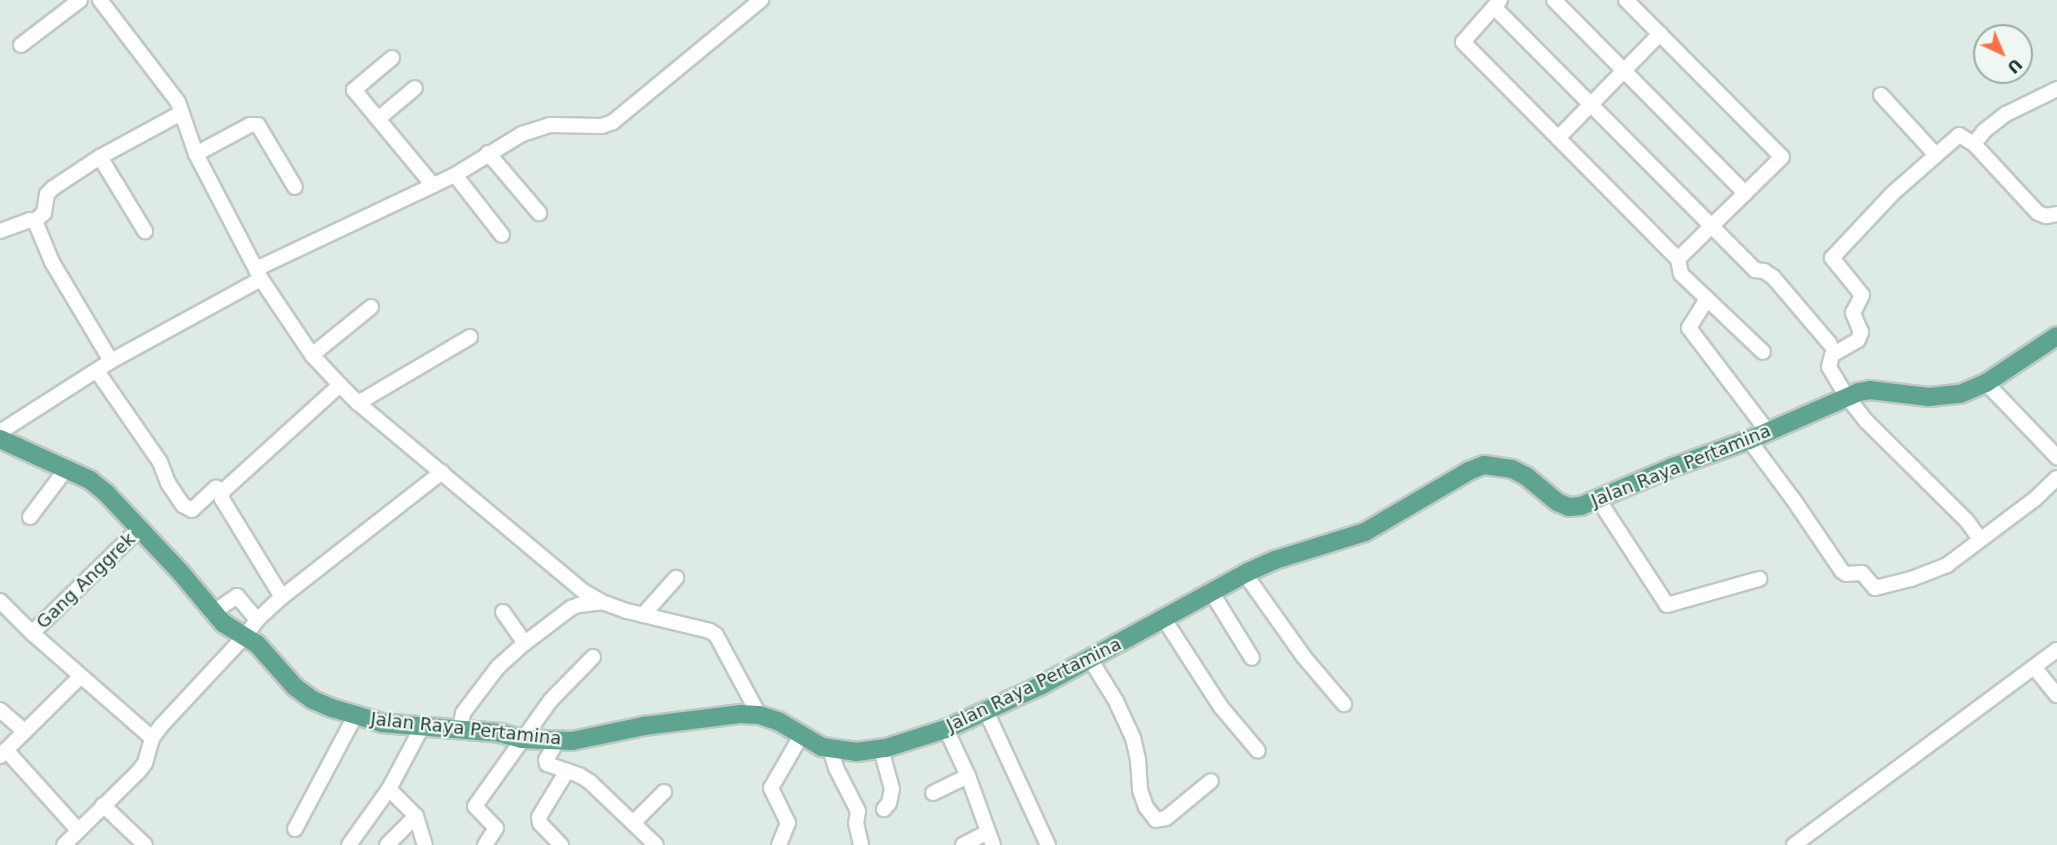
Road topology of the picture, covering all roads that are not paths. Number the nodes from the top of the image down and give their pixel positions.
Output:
1 (80, 0) edge
2 (100, 0) edge
3 (761, 0) edge
4 (1554, 0) edge
5 (1626, 0) edge
6 (1497, 3) edge
7 (1660, 34) junction
8 (21, 45) dead end
9 (392, 58) dead end
10 (1624, 71) junction
11 (416, 88) dead end
12 (2057, 89) edge
13 (1881, 95) dead end
14 (1592, 104) junction
15 (181, 113) junction
16 (378, 119) junction
17 (1558, 138) junction
18 (1974, 144) junction
19 (488, 153) junction
20 (196, 154) junction
21 (1936, 155) junction
22 (100, 157) junction
23 (455, 175) junction
24 (433, 186) junction
25 (295, 187) dead end
26 (1745, 193) junction
27 (539, 213) dead end
28 (2057, 214) edge
29 (35, 221) junction
30 (1712, 226) junction
31 (0, 231) edge
32 (145, 231) dead end
33 (502, 235) dead end
34 (1678, 259) junction
35 (258, 274) junction
36 (1707, 299) junction
37 (371, 307) dead end
38 (2057, 336) edge
39 (470, 337) dead end
40 (1830, 344) dead end
41 (1763, 352) dead end
42 (312, 355) junction
43 (111, 361) junction
44 (97, 371) junction
45 (1986, 383) junction
46 (340, 385) junction
47 (1847, 397) junction
48 (358, 404) junction
49 (0, 432) edge
50 (1768, 432) junction
51 (0, 439) edge
52 (1749, 440) junction
53 (2057, 457) edge
54 (68, 468) junction
55 (442, 472) junction
56 (2057, 478) edge
57 (223, 491) junction
58 (1598, 499) junction
59 (30, 517) dead end
60 (140, 529) junction
61 (1980, 539) junction
62 (1245, 574) junction
63 (676, 578) dead end
64 (1759, 579) dead end
65 (1212, 593) junction
66 (282, 597) junction
67 (0, 601) edge
68 (602, 602) junction
69 (214, 612) junction
70 (503, 612) dead end
71 (644, 615) junction
72 (1164, 619) junction
73 (257, 620) junction
74 (32, 633) junction
75 (245, 636) junction
76 (525, 643) junction
77 (2057, 650) edge
78 (593, 657) dead end
79 (1252, 658) dead end
80 (1090, 659) junction
81 (2034, 667) junction
82 (80, 676) junction
83 (2057, 695) edge
84 (1344, 704) dead end
85 (0, 710) edge
86 (986, 711) junction
87 (759, 715) junction
88 (355, 716) junction
89 (422, 727) junction
90 (946, 729) junction
91 (460, 730) junction
92 (25, 732) junction
93 (801, 736) junction
94 (152, 738) junction
95 (522, 739) junction
96 (558, 741) junction
97 (830, 749) junction
98 (881, 749) junction
99 (1258, 751) dead end
100 (3, 753) edge
101 (567, 771) junction
102 (968, 776) junction
103 (1211, 781) dead end
104 (389, 789) junction
105 (664, 792) dead end
106 (933, 793) dead end
107 (103, 805) junction
108 (884, 809) dead end
109 (416, 816) junction
110 (633, 823) junction
111 (78, 830) junction
112 (295, 830) dead end
113 (987, 832) junction
114 (64, 845) edge
115 (146, 845) edge
116 (349, 845) edge
117 (387, 845) edge
118 (425, 845) edge
119 (485, 845) edge
120 (561, 845) edge
121 (656, 845) edge
122 (779, 845) edge
123 (861, 845) edge
124 (963, 845) edge
125 (993, 845) edge
126 (1048, 845) edge
127 (1794, 845) edge

1 - 8 street
2 - 15 street
3 - 19 street
4 - 10 street
5 - 7 street
6 - 14 street
6 - 17 street
7 - 10 street
7 - 26 street
9 - 16 street
10 - 14 street
10 - 26 street
11 - 16 street
12 - 18 street
13 - 21 street
14 - 17 street
14 - 30 street
15 - 20 street
15 - 22 street
16 - 24 street
17 - 34 street
18 - 21 street
18 - 28 street
19 - 23 street
19 - 27 street
20 - 25 street
20 - 35 street
21 - 47 street
22 - 29 street
22 - 32 street
23 - 24 street
23 - 33 street
24 - 35 street
26 - 30 street
29 - 31 street
29 - 43 street
30 - 34 street
30 - 40 street
34 - 36 street
35 - 42 street
35 - 43 street
36 - 41 street
36 - 50 street
37 - 42 street
38 - 45 main road, Jalan Raya Pertamina
39 - 48 street
42 - 46 street
43 - 44 street
44 - 49 street
44 - 57 street
45 - 47 main road, Jalan Raya Pertamina
45 - 53 street
46 - 48 street
46 - 57 street
47 - 50 main road, Jalan Raya Pertamina
47 - 61 street
48 - 55 street
50 - 52 main road, Jalan Raya Pertamina
51 - 54 main road, Jalan Raya Pertamina
52 - 58 main road, Jalan Raya Pertamina
52 - 61 street
54 - 59 street
54 - 60 main road, Jalan Raya Pertamina
55 - 66 street
55 - 68 street
56 - 61 street
57 - 66 street
58 - 62 main road, Jalan Raya Pertamina
58 - 64 street
60 - 69 main road, Jalan Raya Pertamina
60 - 74 street, Gang Anggrek
62 - 65 main road, Jalan Raya Pertamina
62 - 84 street
63 - 71 street
65 - 72 main road, Jalan Raya Pertamina
65 - 79 street
66 - 73 street
67 - 74 street
68 - 71 street
68 - 76 street
69 - 73 street
69 - 75 main road, Jalan Raya Pertamina
70 - 76 street
71 - 87 street
72 - 80 main road, Jalan Raya Pertamina
72 - 99 street
73 - 75 street
74 - 82 street
75 - 88 main road, Jalan Raya Pertamina
75 - 94 street
76 - 91 street
77 - 81 street
78 - 95 street
80 - 86 main road, Jalan Raya Pertamina
80 - 103 street
81 - 83 street
81 - 127 street
82 - 92 street
82 - 94 street
85 - 92 street
86 - 90 main road, Jalan Raya Pertamina
86 - 126 street
87 - 93 main road, Jalan Raya Pertamina
87 - 96 main road, Jalan Raya Pertamina
88 - 89 main road, Jalan Raya Pertamina
88 - 112 street
89 - 91 main road, Jalan Raya Pertamina
89 - 104 street
90 - 98 main road, Jalan Raya Pertamina
90 - 102 street
91 - 95 main road, Jalan Raya Pertamina
92 - 100 street
93 - 97 main road, Jalan Raya Pertamina
93 - 122 street
94 - 107 street
95 - 96 main road, Jalan Raya Pertamina
95 - 119 street
96 - 101 street
97 - 98 main road, Jalan Raya Pertamina
97 - 123 street
98 - 108 street
100 - 111 street
101 - 110 street
101 - 120 street
102 - 106 street
102 - 113 street
104 - 109 street
104 - 116 street
105 - 110 street
107 - 111 street
107 - 115 street
109 - 117 street
109 - 118 street
110 - 121 street
111 - 114 street
113 - 124 street
113 - 125 street

